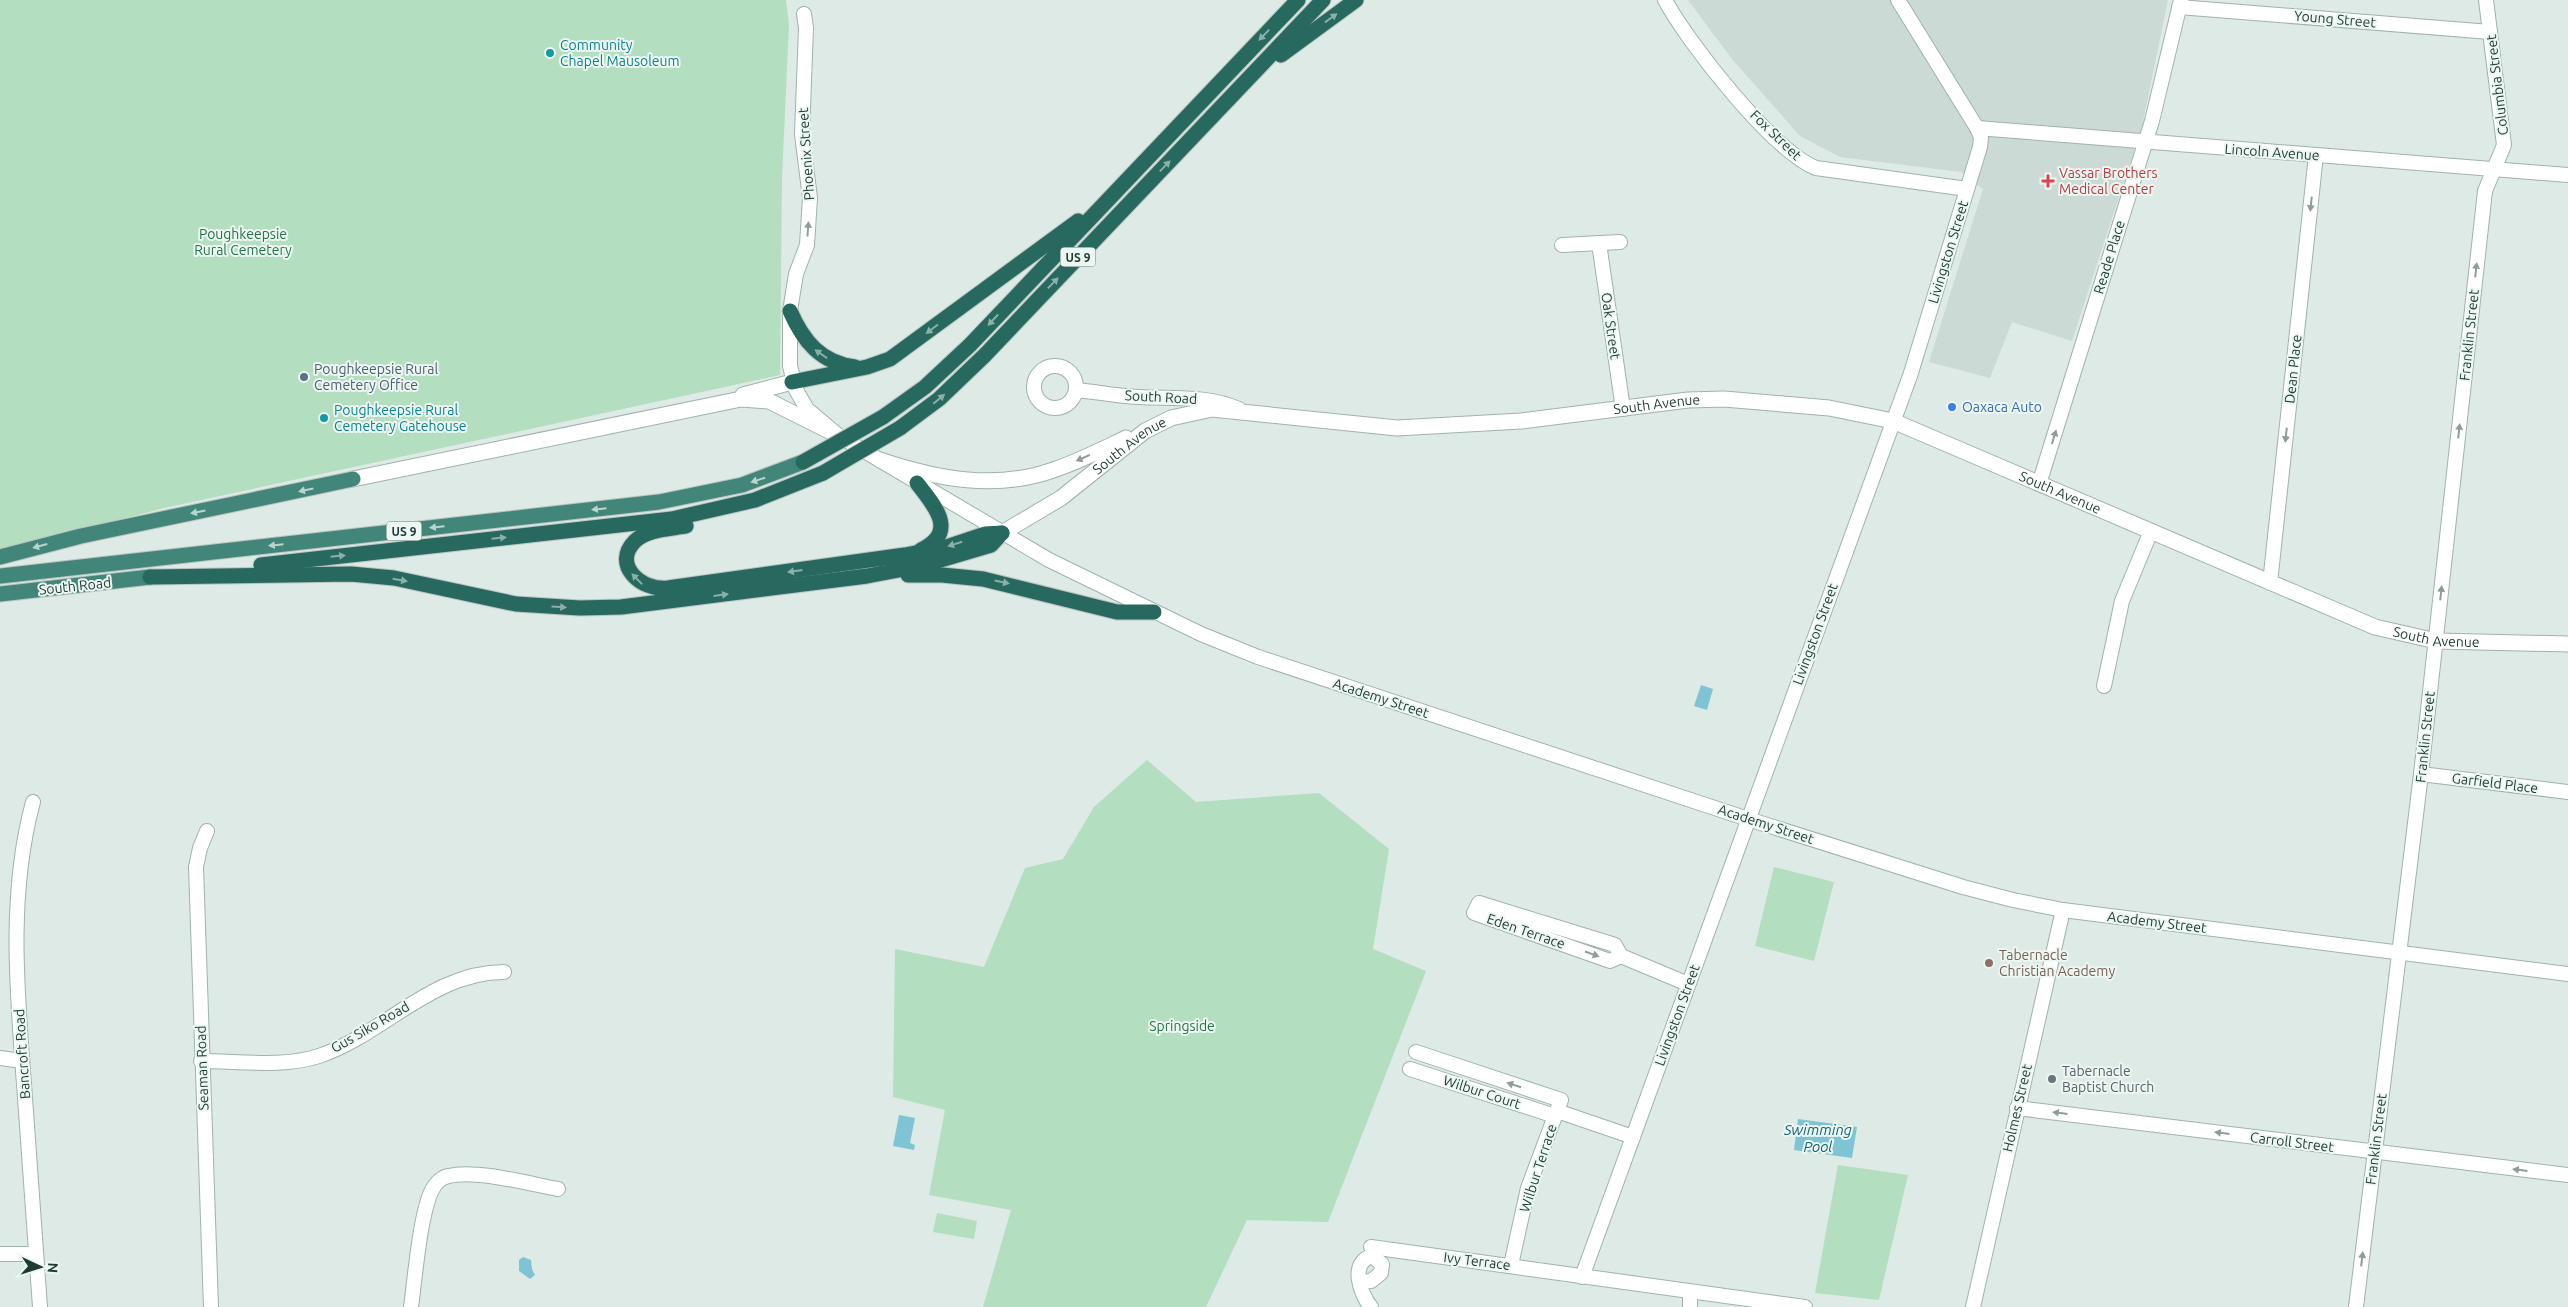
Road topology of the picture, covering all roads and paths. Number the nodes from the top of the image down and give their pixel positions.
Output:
1 (1298, 0) edge
2 (1323, 0) edge
3 (1356, 0) edge
4 (1665, 0) edge
5 (1898, 0) edge
6 (2486, 0) edge
7 (2180, 3) edge
8 (804, 14) dead end
9 (2490, 32) junction
10 (1249, 78) junction
11 (1977, 128) junction
12 (2145, 142) junction
13 (2316, 155) junction
14 (2495, 169) junction
15 (2568, 175) edge
16 (1967, 189) junction
17 (1111, 196) junction
18 (1620, 242) dead end
19 (1599, 243) junction
20 (1562, 245) dead end
21 (790, 311) junction
22 (867, 367) junction
23 (792, 382) junction
24 (1076, 390) dead end
25 (729, 400) junction
26 (1623, 409) junction
27 (1244, 411) junction
28 (1892, 421) junction
29 (1159, 423) junction
30 (839, 436) junction
31 (880, 460) junction
32 (353, 479) joint
33 (917, 483) junction
34 (2039, 484) junction
35 (775, 494) junction
36 (2151, 532) junction
37 (1002, 533) junction
38 (905, 555) junction
39 (0, 557) edge
40 (0, 576) edge
41 (867, 576) junction
42 (150, 577) junction
43 (2270, 583) junction
44 (0, 594) edge
45 (1154, 612) junction
46 (2436, 642) junction
47 (2568, 644) edge
48 (2104, 686) dead end
49 (2422, 774) junction
50 (2568, 792) edge
51 (33, 802) dead end
52 (1748, 819) junction
53 (207, 831) dead end
54 (2063, 910) junction
55 (2399, 952) junction
56 (1621, 956) junction
57 (504, 972) dead end
58 (2568, 974) edge
59 (1688, 984) junction
60 (1416, 1052) dead end
61 (0, 1058) edge
62 (22, 1061) junction
63 (201, 1061) junction
64 (1410, 1069) dead end
65 (2017, 1108) junction
66 (1558, 1109) junction
67 (1633, 1137) junction
68 (2374, 1152) junction
69 (2568, 1175) edge
70 (558, 1189) dead end
71 (1371, 1247) dead end
72 (0, 1254) edge
73 (36, 1254) junction
74 (1511, 1265) junction
75 (1582, 1277) junction
76 (1360, 1282) dead end
77 (1690, 1292) junction
78 (40, 1307) edge
79 (211, 1307) edge
80 (411, 1307) edge
81 (1371, 1307) edge
82 (1690, 1307) edge
83 (1805, 1307) edge
84 (1973, 1307) edge
85 (2356, 1307) edge

1 -> 17 highway, US 9
2 - 10 highway, US 9
10 -> 3 highway
4 - 16 street, Fox Street
5 - 11 street, Livingston Street
6 - 9 street, Columbia Street
7 - 9 street, Young Street
7 - 12 street, Reade Place
21 -> 8 street, Phoenix Street
9 - 14 street, Columbia Street
35 -> 10 highway, US 9, bridge
11 - 12 street, Lincoln Avenue
11 - 16 street, Livingston Street
12 - 13 street, Lincoln Avenue
34 -> 12 street, Reade Place
13 - 14 street, Lincoln Avenue
13 -> 43 street, Dean Place
14 - 15 street, Lincoln Avenue
46 -> 14 street, Franklin Street
16 - 28 street, Livingston Street
17 -> 22 highway
17 -> 40 highway, US 9, bridge
18 - 19 street
19 - 20 street
19 - 26 street, Oak Street
22 -> 21 highway
21 - 23 street, Phoenix Street
22 - 23 highway
23 - 25 street
23 - 30 street
24 - 27 street, South Road
25 - 30 street
25 - 32 street
26 - 27 street, South Avenue
26 - 28 street, South Avenue
27 - 29 street, South Avenue
28 - 34 street, South Avenue
28 - 52 street, Livingston Street
29 -> 31 street
29 - 37 street, South Avenue
30 - 31 street
31 - 33 street
32 -> 39 highway
33 - 37 street
33 - 38 highway
34 - 36 street, South Avenue
38 -> 35 highway
42 -> 35 highway, US 9
36 - 43 street, South Avenue
36 - 48 street
37 -> 38 highway
37 - 41 highway
37 - 45 street, Academy Street
42 -> 41 highway
41 -> 45 highway
42 - 44 highway, South Road / US 9
43 - 46 street, South Avenue
45 - 52 street, Academy Street
46 - 47 street, South Avenue
46 - 49 street, Franklin Street
49 - 50 street, Garfield Place
49 - 55 street, Franklin Street
51 - 62 street, Bancroft Road
52 - 54 street, Academy Street
52 - 59 street, Livingston Street
53 - 63 street, Seaman Road
54 - 55 street, Academy Street
54 - 65 street, Holmes Street
55 - 58 street, Academy Street
55 - 68 street, Franklin Street
56 -> 56 street, Eden Terrace
56 - 59 street, Eden Terrace
57 - 63 street, Gus Siko Road
59 - 67 street, Livingston Street
66 -> 60 street, Wilbur Court
61 - 62 street
62 - 73 street, Bancroft Road
63 - 79 street, Seaman Road
64 - 66 street, Wilbur Court
68 -> 65 street, Carroll Street
65 - 84 street, Holmes Street
66 - 67 street, Wilbur Court
66 - 74 street, Wilbur Terrace
67 - 75 street, Livingston Street
69 -> 68 street, Carroll Street
85 -> 68 street, Franklin Street
70 - 80 street
71 - 74 street, Ivy Terrace
72 - 73 street
73 - 78 street, Bancroft Road
74 - 75 street, Ivy Terrace
75 - 77 street, Ivy Terrace
76 - 81 street
77 - 82 street
77 - 83 street, Ivy Terrace

